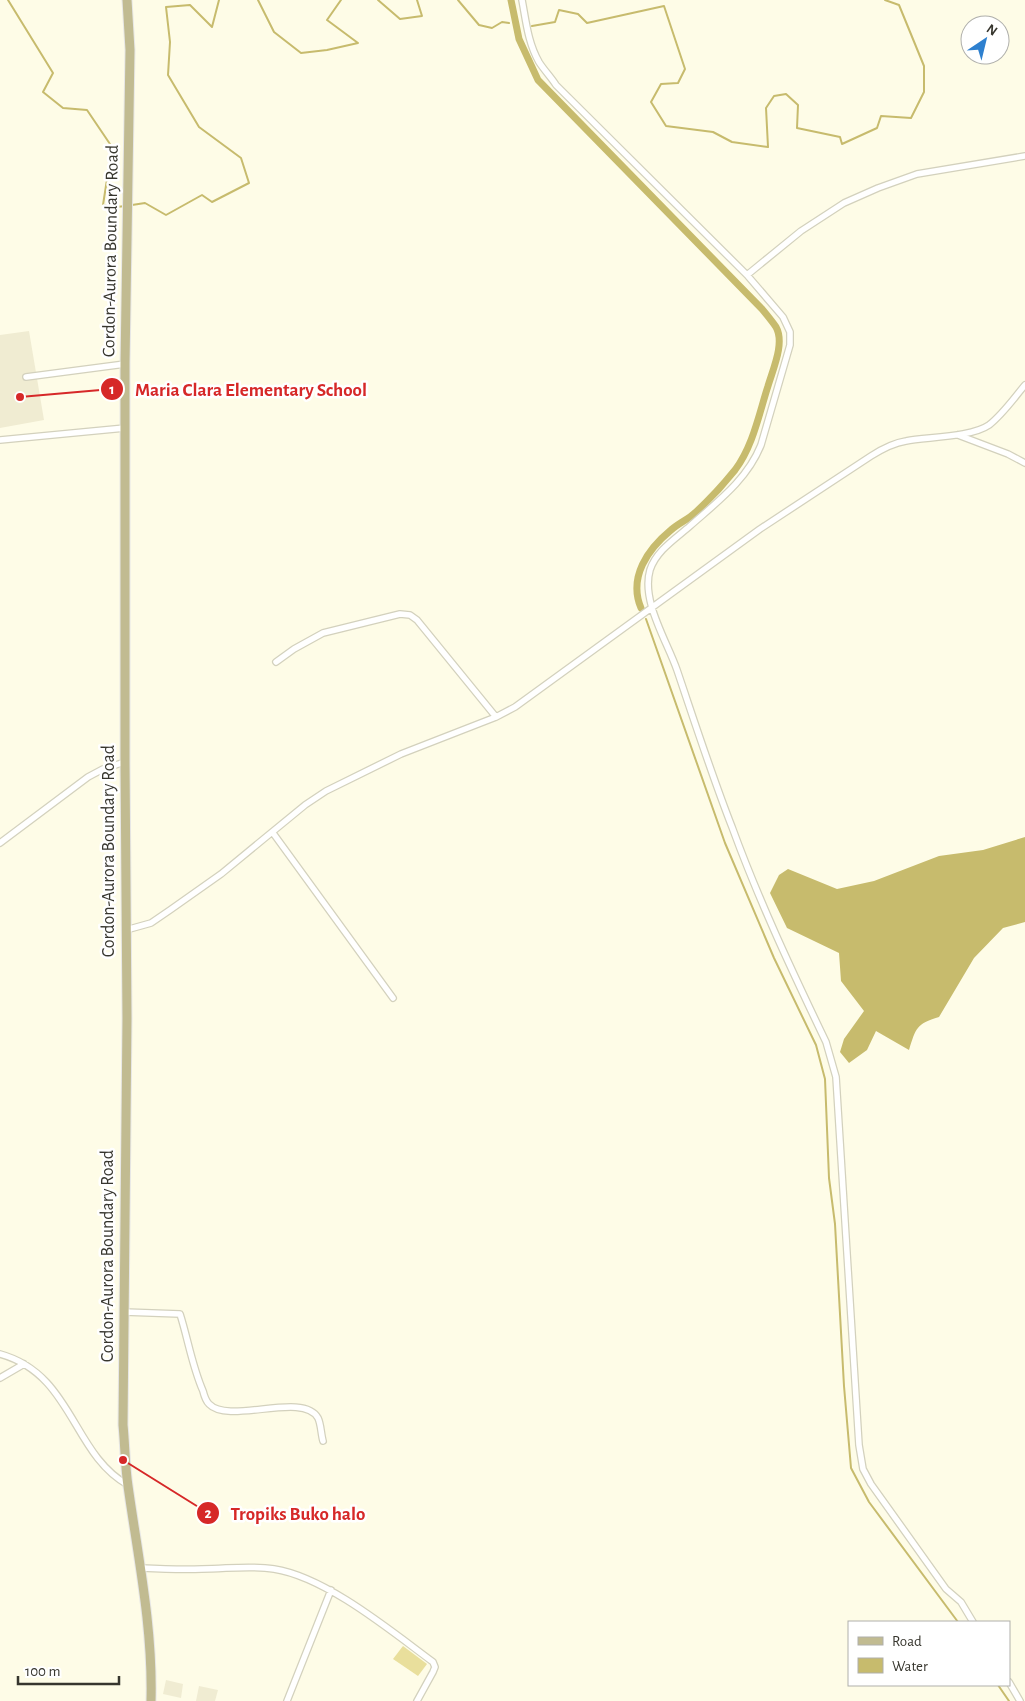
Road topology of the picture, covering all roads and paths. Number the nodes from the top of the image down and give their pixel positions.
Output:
1 (127, 0) edge
2 (522, 0) edge
3 (1025, 156) edge
4 (747, 275) junction
5 (125, 364) junction
6 (26, 377) dead end
7 (1025, 385) edge
8 (126, 428) junction
9 (956, 434) junction
10 (0, 440) edge
11 (1025, 463) edge
12 (652, 608) junction
13 (276, 662) dead end
14 (496, 717) junction
15 (125, 762) junction
16 (273, 833) junction
17 (0, 843) edge
18 (126, 930) junction
19 (393, 998) dead end
20 (124, 1312) junction
21 (0, 1354) edge
22 (24, 1364) junction
23 (0, 1378) edge
24 (323, 1441) dead end
25 (128, 1485) junction
26 (141, 1568) junction
27 (331, 1590) junction
28 (972, 1621) edge
29 (1010, 1684) edge
30 (151, 1701) edge
31 (287, 1701) edge
32 (417, 1701) edge
33 (1020, 1701) edge

1 - 5 main road, Cordon-Aurora Boundary Road
2 - 4 street
3 - 4 street
4 - 12 street
5 - 6 street
5 - 8 main road, Cordon-Aurora Boundary Road
7 - 9 street
8 - 10 street
8 - 15 main road, Cordon-Aurora Boundary Road
9 - 11 street
9 - 12 street
12 - 14 street
12 - 28 street
13 - 14 street
14 - 16 street
15 - 17 street
15 - 18 main road, Cordon-Aurora Boundary Road
16 - 18 street
16 - 19 street
18 - 20 main road, Cordon-Aurora Boundary Road
20 - 24 street
20 - 25 main road, Cordon-Aurora Boundary Road
21 - 22 street
22 - 23 street
22 - 25 street
25 - 26 main road, Cordon-Aurora Boundary Road
26 - 27 street
26 - 30 main road, Cordon-Aurora Boundary Road
27 - 31 street
27 - 32 street
29 - 33 street

